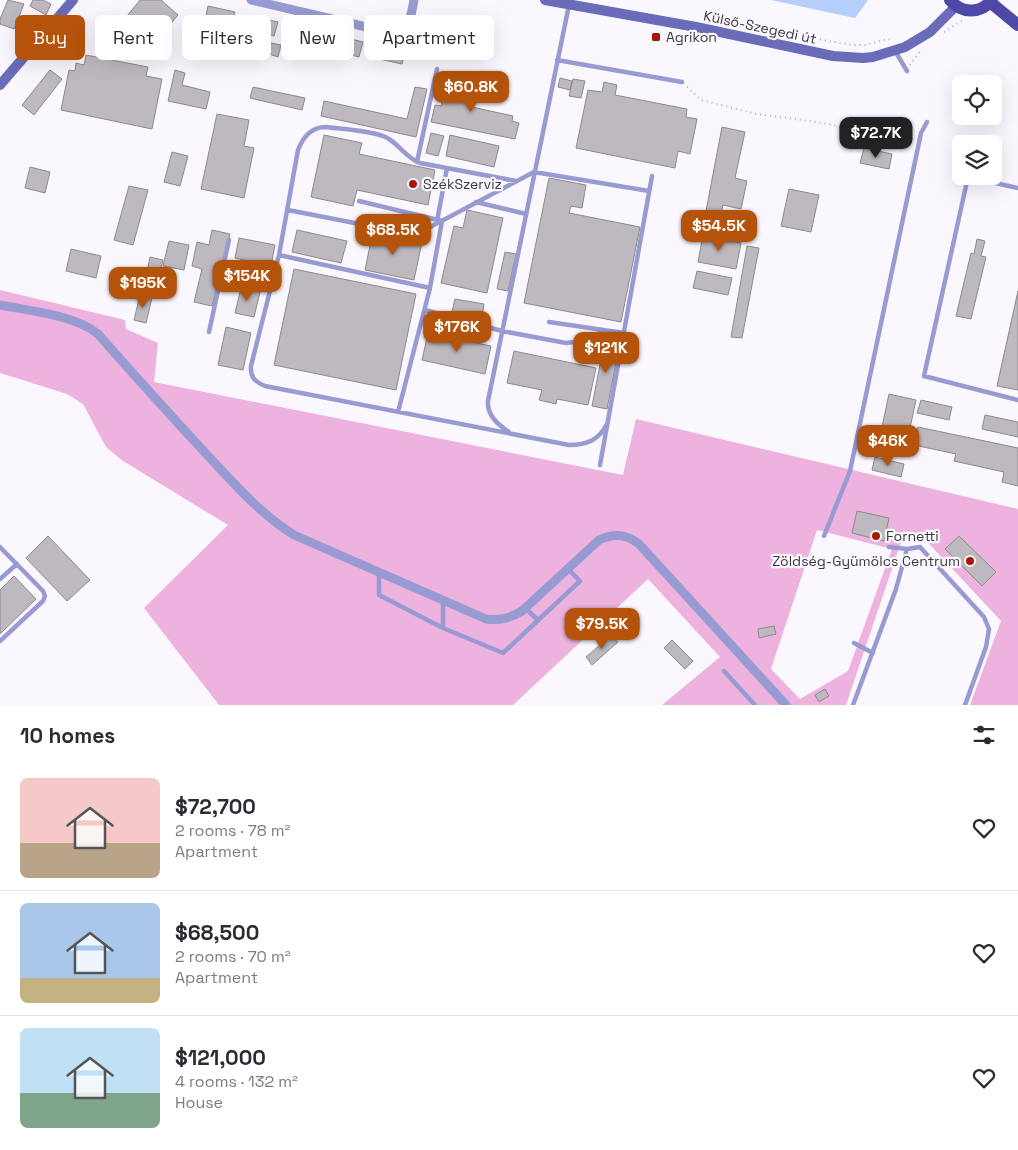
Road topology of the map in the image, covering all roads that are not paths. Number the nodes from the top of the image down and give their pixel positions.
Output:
1 (73, 0) edge
2 (252, 0) edge
3 (414, 0) edge
4 (545, 0) edge
5 (991, 1) edge
6 (953, 3) edge
7 (568, 5) junction
8 (1018, 25) edge
9 (895, 51) junction
10 (557, 60) junction
11 (437, 70) dead end
12 (907, 71) road end
13 (682, 82) road end
14 (0, 85) edge
15 (927, 122) dead end
16 (417, 162) junction
17 (448, 168) junction
18 (534, 172) junction
19 (652, 176) dead end
20 (516, 181) junction
21 (1018, 188) edge
22 (649, 191) junction
23 (359, 201) dead end
24 (476, 202) junction
25 (288, 210) junction
26 (526, 214) junction
27 (438, 221) junction
28 (229, 240) dead end
29 (279, 255) junction
30 (221, 277) junction
31 (271, 286) junction
32 (430, 288) junction
33 (0, 305) edge
34 (424, 310) junction
35 (549, 322) dead end
36 (604, 330) junction
37 (502, 331) junction
38 (209, 332) dead end
39 (624, 334) junction
40 (1018, 400) edge
41 (398, 412) junction
42 (607, 424) junction
43 (512, 434) junction
44 (600, 465) dead end
45 (824, 536) dead end
46 (0, 546) edge
47 (889, 547) dead end
48 (907, 549) junction
49 (17, 564) junction
50 (568, 569) junction
51 (378, 572) junction
52 (0, 579) edge
53 (443, 601) junction
54 (525, 608) junction
55 (538, 620) junction
56 (443, 628) junction
57 (0, 641) edge
58 (854, 643) dead end
59 (873, 653) junction
60 (724, 671) dead end
61 (755, 705) edge
62 (786, 705) edge
63 (853, 705) edge
64 (965, 705) edge

1 - 14 street
2 - 3 street
4 - 7 street, Külső-Szegedi út
5 - 6 main road
5 - 8 main road
6 - 9 street, Külső-Szegedi út
7 - 9 street, Külső-Szegedi út
7 - 10 lane
9 - 12 lane
10 - 13 lane
10 - 18 lane
11 - 16 lane
15 - 45 lane
16 - 17 lane
16 - 25 lane
17 - 20 lane
17 - 27 lane
18 - 20 lane
18 - 22 lane
18 - 26 lane
19 - 22 lane
20 - 24 lane
21 - 40 lane
22 - 39 lane
23 - 27 lane
24 - 26 lane
24 - 27 lane
25 - 27 lane
25 - 29 lane
26 - 37 lane
27 - 32 lane
28 - 30 lane
29 - 31 lane
29 - 32 lane
30 - 31 lane
30 - 38 lane
31 - 41 lane
32 - 34 lane
33 - 51 street
34 - 37 lane
34 - 41 lane
35 - 36 lane
36 - 37 lane
36 - 39 lane
37 - 43 lane
39 - 42 lane
41 - 43 lane
42 - 43 lane
42 - 44 lane
46 - 49 lane
47 - 48 lane
48 - 59 lane
48 - 64 lane
49 - 52 lane
49 - 57 lane
50 - 54 street
50 - 55 lane
50 - 62 street
51 - 53 street
51 - 56 lane
53 - 54 street
53 - 56 lane
54 - 55 lane
55 - 56 lane
58 - 59 lane
59 - 63 lane
60 - 61 lane

